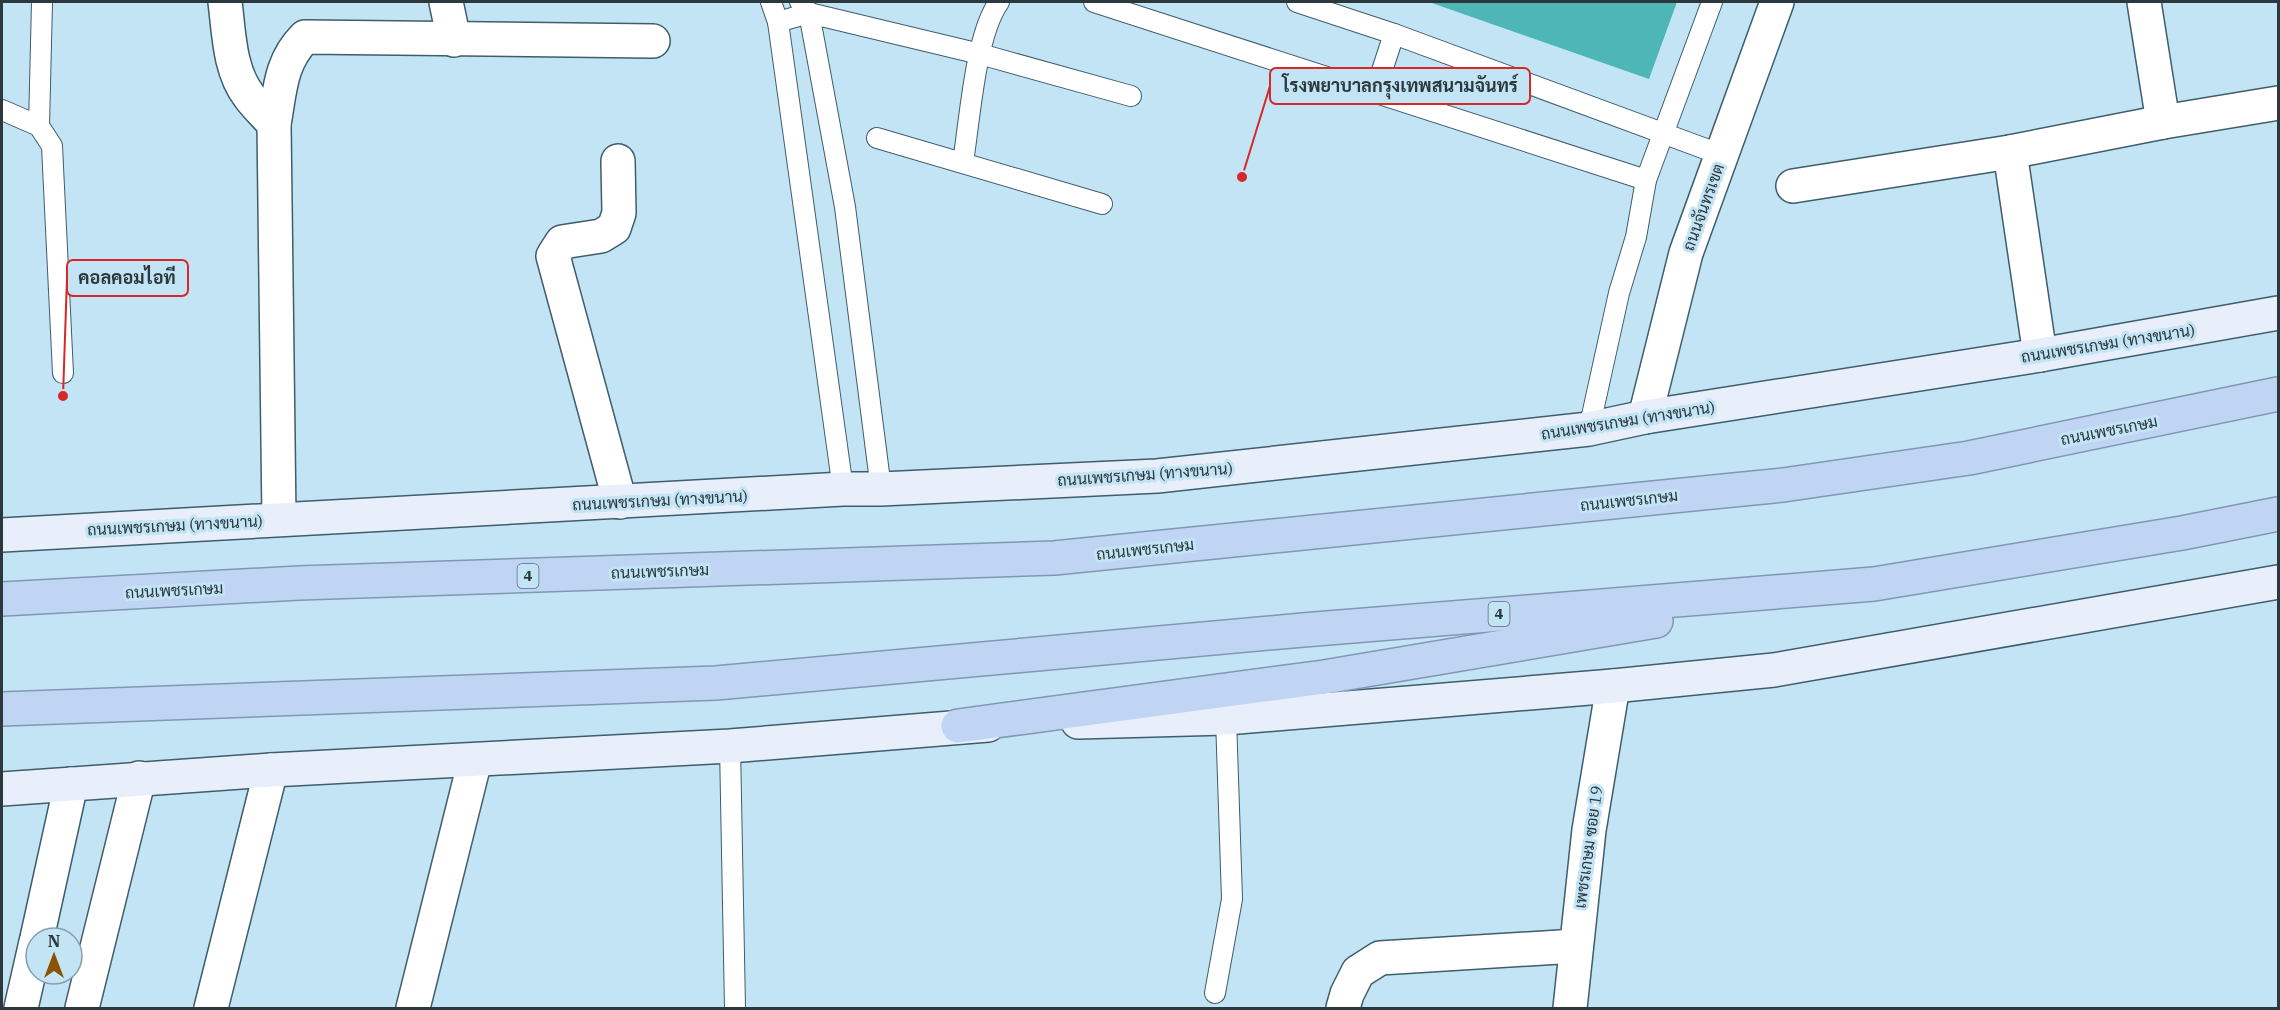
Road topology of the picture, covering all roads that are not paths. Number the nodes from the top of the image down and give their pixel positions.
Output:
1 (42, 2) edge
2 (225, 2) edge
3 (446, 2) edge
4 (771, 2) edge
5 (999, 2) edge
6 (1094, 2) edge
7 (1297, 2) edge
8 (1712, 2) edge
9 (1777, 2) edge
10 (2144, 2) edge
11 (804, 7) edge
12 (778, 22) junction
13 (1394, 34) junction
14 (454, 40) junction
15 (653, 41) dead end
16 (980, 54) junction
17 (1375, 92) junction
18 (1131, 96) dead end
19 (2278, 103) edge
20 (2, 110) edge
21 (2163, 122) junction
22 (274, 124) junction
23 (39, 126) junction
24 (1664, 133) junction
25 (877, 138) dead end
26 (2010, 152) junction
27 (1722, 155) junction
28 (618, 161) dead end
29 (963, 162) junction
30 (1646, 180) junction
31 (1793, 186) dead end
32 (1102, 204) dead end
33 (2278, 314) edge
34 (2040, 355) junction
35 (63, 373) dead end
36 (2278, 394) edge
37 (1645, 417) junction
38 (1589, 429) junction
39 (843, 489) junction
40 (881, 489) junction
41 (620, 502) junction
42 (2278, 514) edge
43 (279, 519) junction
44 (2, 535) edge
45 (2278, 582) edge
46 (1874, 584) junction
47 (2, 598) edge
48 (1614, 686) junction
49 (2, 710) edge
50 (1226, 718) junction
51 (958, 726) junction
52 (730, 746) junction
53 (475, 760) junction
54 (271, 770) junction
55 (139, 778) junction
56 (71, 784) junction
57 (2, 789) edge
58 (39, 926) edge
59 (1576, 946) junction
60 (26, 986) edge
61 (1215, 993) dead end
62 (21, 1008) edge
63 (82, 1008) edge
64 (211, 1008) edge
65 (413, 1008) edge
66 (735, 1008) edge
67 (1343, 1008) edge
68 (1570, 1008) edge

1 - 23 lane
2 - 22 street
3 - 14 street
4 - 12 lane
5 - 16 lane
6 - 17 lane
7 - 13 lane
8 - 24 lane
9 - 27 street, ถนนจันทรเขต
10 - 21 street
11 - 12 lane
11 - 16 lane
11 - 40 lane
12 - 39 lane
13 - 17 lane
13 - 24 lane
14 - 15 street
14 - 22 street
16 - 18 lane
16 - 29 lane
17 - 30 lane
19 - 21 street
20 - 23 lane
21 - 26 street
22 - 43 street
23 - 35 lane
24 - 27 lane
24 - 30 lane
25 - 29 lane
26 - 31 street
26 - 34 street
27 - 37 street, ถนนจันทรเขต
28 - 41 street
29 - 32 lane
30 - 38 lane
33 - 34 main road, ถนนเพชรเกษม (ทางขนาน)
34 - 37 main road, ถนนเพชรเกษม (ทางขนาน)
36 - 47 highway, ถนนเพชรเกษม / 4
37 - 38 main road, ถนนเพชรเกษม (ทางขนาน)
38 - 40 main road, ถนนเพชรเกษม (ทางขนาน)
39 - 40 main road, ถนนเพชรเกษม (ทางขนาน)
39 - 41 main road, ถนนเพชรเกษม (ทางขนาน)
41 - 43 main road, ถนนเพชรเกษม (ทางขนาน)
42 - 46 highway, 4
43 - 44 main road, ถนนเพชรเกษม (ทางขนาน)
45 - 48 main road
46 - 49 highway, 4
46 - 51 highway
48 - 50 main road
48 - 59 street, เพชรเกษม ซอย 19
50 - 51 main road
50 - 61 lane
51 - 52 main road
52 - 53 main road
52 - 66 lane
53 - 54 main road
53 - 65 street
54 - 55 main road
54 - 64 street
55 - 56 main road
55 - 63 street
56 - 57 main road
56 - 58 street
59 - 67 street
59 - 68 street, เพชรเกษม ซอย 19
60 - 62 street

